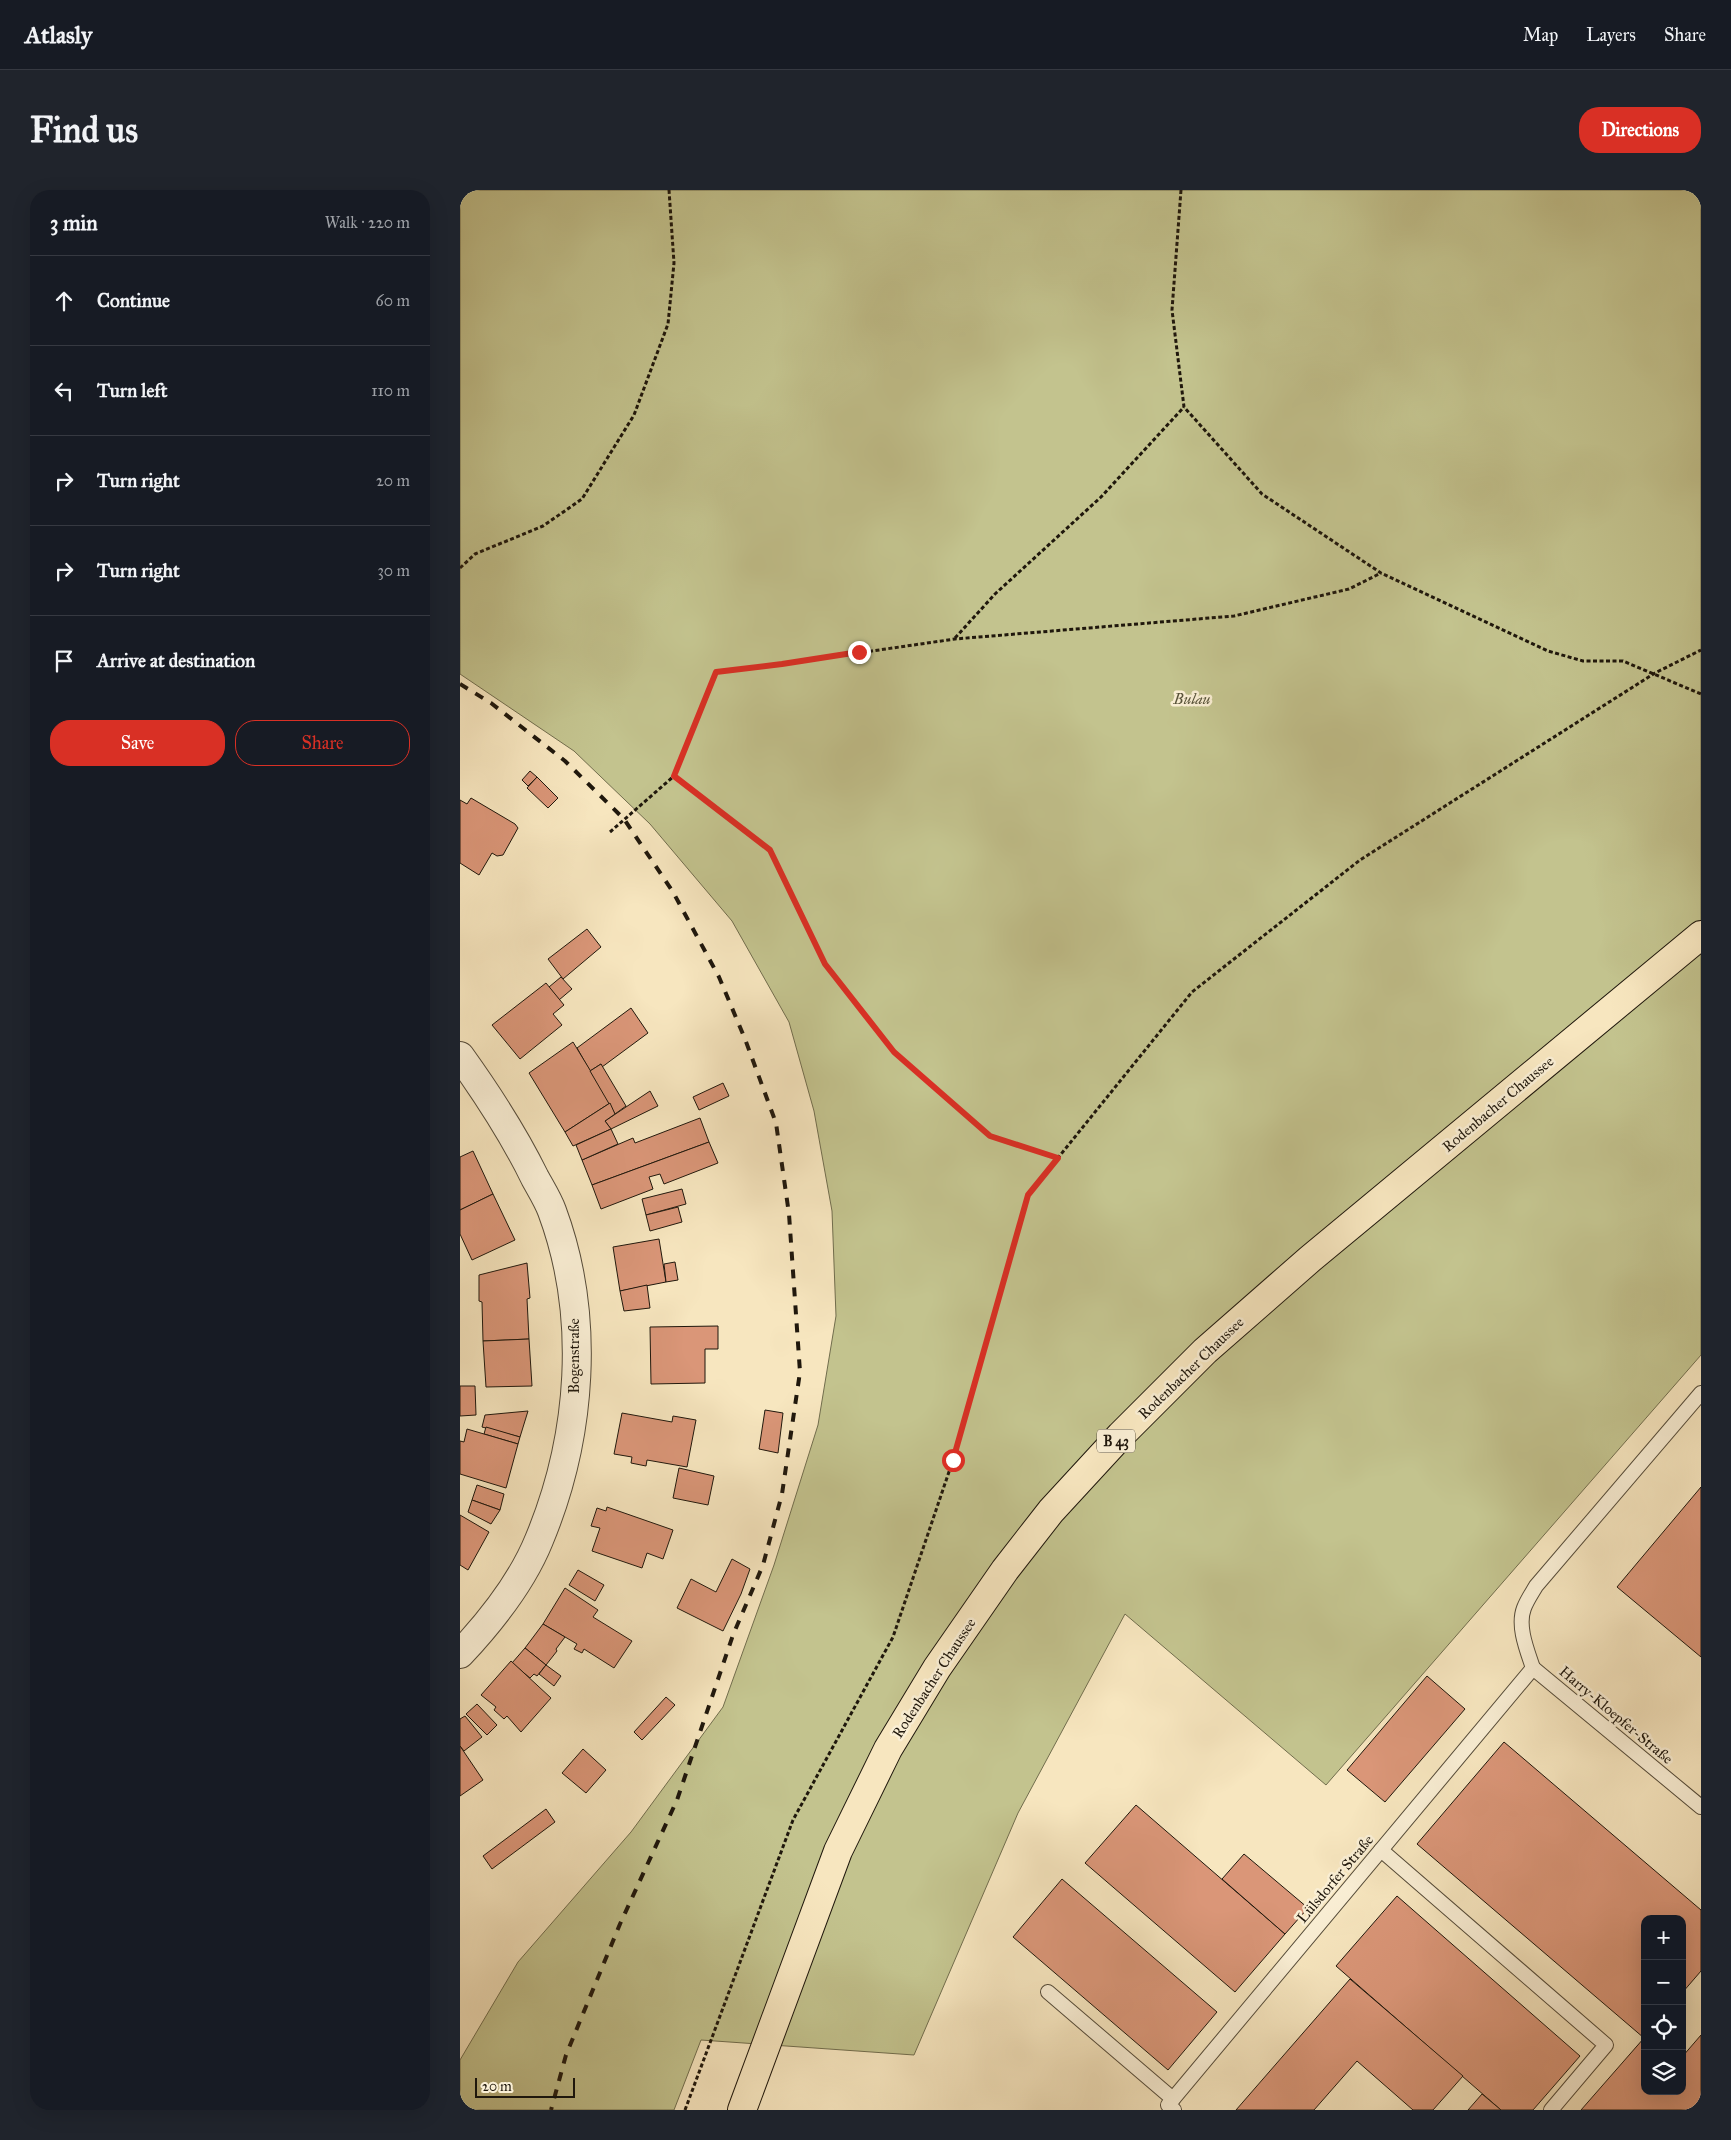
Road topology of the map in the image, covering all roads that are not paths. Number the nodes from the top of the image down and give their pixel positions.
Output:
1 (1701, 935) edge
2 (460, 1056) edge
3 (1701, 1393) edge
4 (460, 1654) edge
5 (1533, 1668) junction
6 (1701, 1806) edge
7 (1381, 1850) junction
8 (1048, 1992) dead end
9 (1169, 2106) edge
10 (742, 2110) edge
11 (1551, 2110) edge

1 - 10 main road, Rodenbacher Chaussee / B 43
2 - 4 street, Bogenstraße
3 - 5 lane
5 - 6 lane, Harry-Kloepfer-Straße
5 - 7 lane, Lülsdorfer Straße
7 - 9 lane, Lülsdorfer Straße
7 - 11 lane
8 - 9 lane

